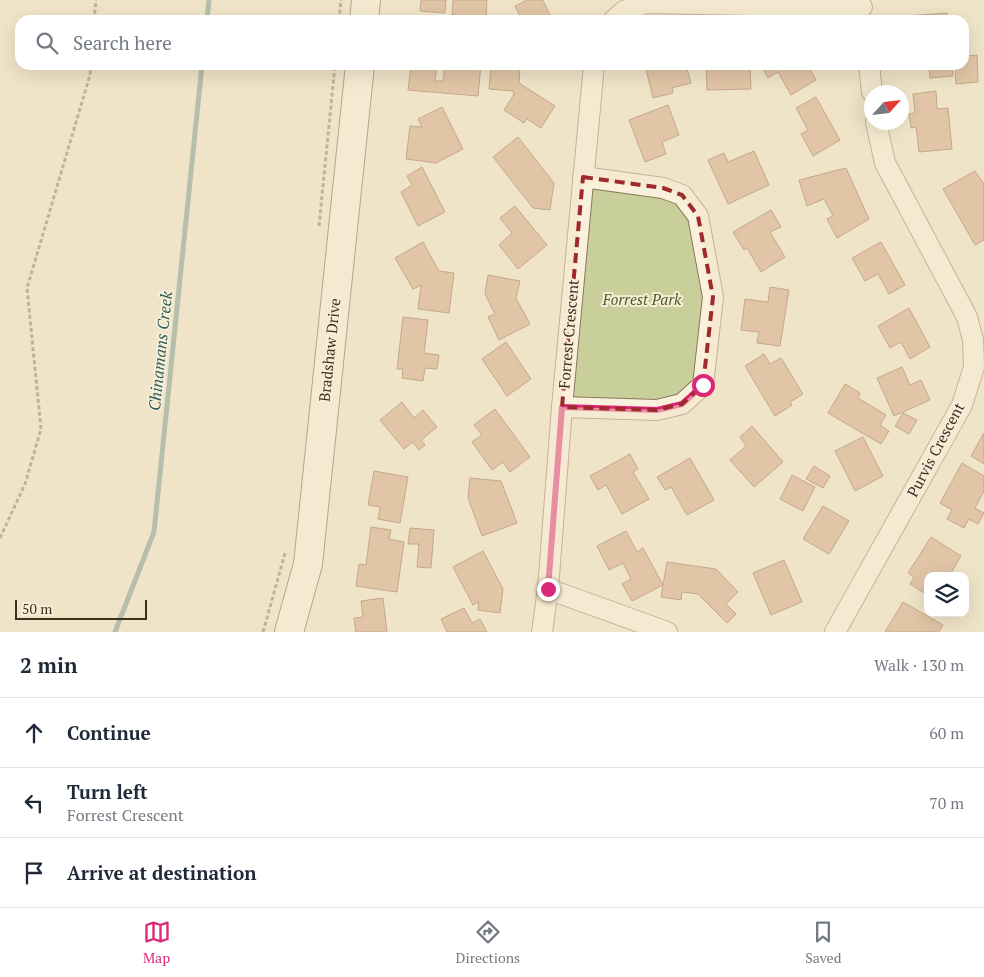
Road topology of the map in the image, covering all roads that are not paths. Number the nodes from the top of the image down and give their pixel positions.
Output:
1 (366, 0) edge
2 (863, 9) edge
3 (364, 15) edge
4 (620, 15) edge
5 (359, 70) edge
6 (594, 70) edge
7 (870, 70) edge
8 (871, 85) edge
9 (878, 130) edge
10 (583, 177) junction
11 (562, 407) junction
12 (548, 589) junction
13 (289, 632) edge
14 (542, 632) edge
15 (667, 632) edge
16 (835, 632) edge

1 - 3 street
2 - 4 street
5 - 13 street, Bradshaw Drive
6 - 10 street, Forrest Crescent
7 - 8 street
9 - 16 street, Purvis Crescent
10 - 11 street, Forrest Crescent
10 - 11 street
11 - 12 street, Forrest Crescent
12 - 14 street, Forrest Crescent
12 - 15 street

